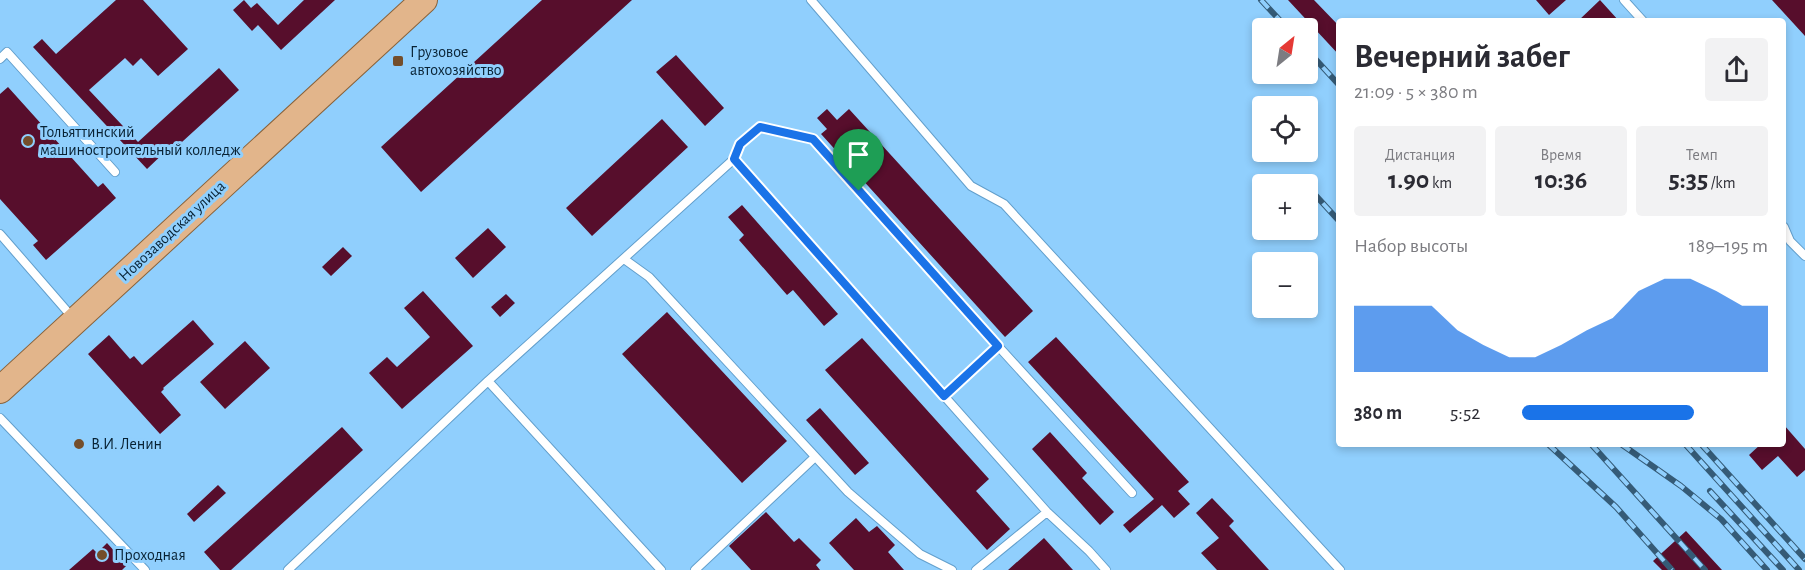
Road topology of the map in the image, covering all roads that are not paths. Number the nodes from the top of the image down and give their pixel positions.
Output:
1 (424, 0) edge
2 (811, 0) edge
3 (1624, 0) edge
4 (1640, 18) edge
5 (0, 59) edge
6 (734, 159) junction
7 (115, 172) dead end
8 (1786, 231) edge
9 (0, 234) edge
10 (1805, 256) edge
11 (624, 259) junction
12 (75, 321) junction
13 (998, 346) junction
14 (488, 381) junction
15 (0, 390) edge
16 (944, 396) junction
17 (0, 418) edge
18 (815, 456) junction
19 (1132, 493) dead end
20 (1047, 512) junction
21 (145, 570) edge
22 (288, 570) edge
23 (661, 570) edge
24 (695, 570) edge
25 (952, 570) edge
26 (976, 570) edge
27 (1106, 570) edge
28 (1340, 570) edge

1 - 12 main road, Новозаводская улица
2 - 28 lane
3 - 4 lane
5 - 7 lane
6 - 11 lane
6 - 13 lane
6 - 16 lane
8 - 10 lane
9 - 12 lane
11 - 14 lane
11 - 18 lane
12 - 15 main road, Новозаводская улица
13 - 16 lane
13 - 19 lane
14 - 22 lane
14 - 23 lane
16 - 20 lane
17 - 21 lane
18 - 24 lane
18 - 25 lane
20 - 26 lane
20 - 27 lane

